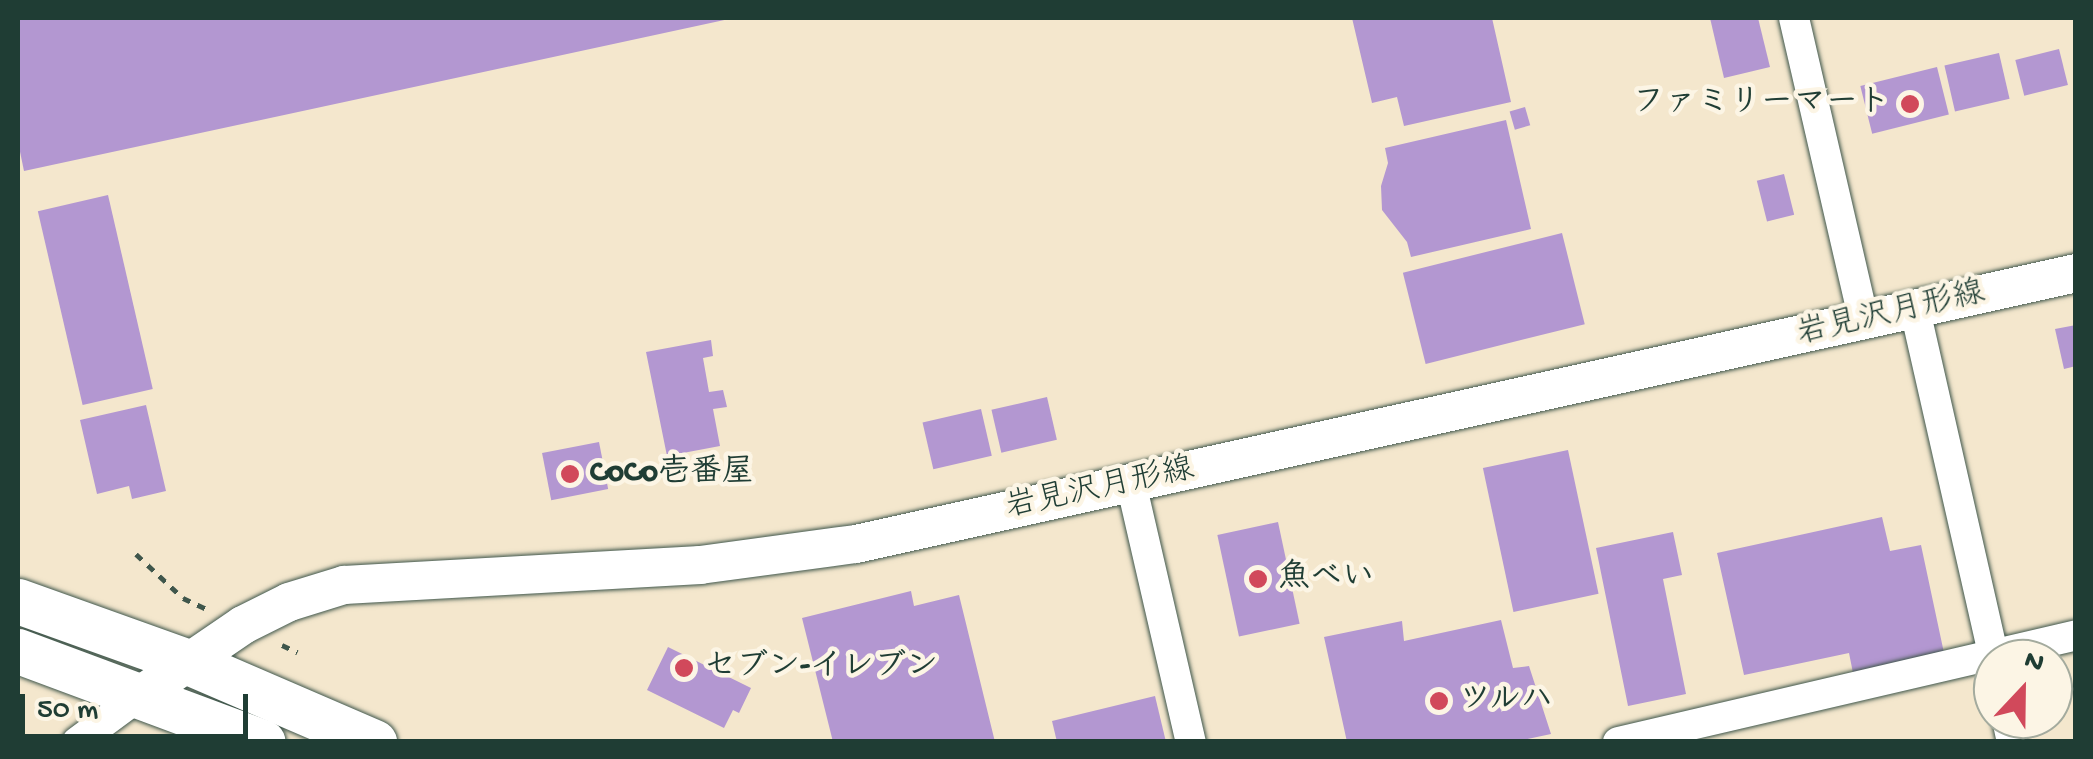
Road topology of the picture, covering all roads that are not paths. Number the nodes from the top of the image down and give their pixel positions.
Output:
1 (1794, 18) edge
2 (2076, 273) edge
3 (1914, 310) junction
4 (1864, 321) junction
5 (1131, 482) junction
6 (18, 601) edge
7 (1989, 639) edge
8 (18, 650) edge
9 (186, 661) junction
10 (1973, 662) edge
11 (138, 696) junction
12 (77, 742) edge
13 (264, 742) edge
14 (374, 742) edge
15 (1191, 742) edge
16 (1618, 742) edge

1 - 4 street
2 - 3 main road, 岩見沢月形線
3 - 4 main road, 岩見沢月形線
3 - 7 street
4 - 5 main road, 岩見沢月形線
5 - 9 main road, 岩見沢月形線
5 - 15 street
6 - 9 highway
8 - 11 highway
9 - 11 main road, 岩見沢月形線
9 - 14 highway
10 - 16 street
11 - 12 street
11 - 13 highway

